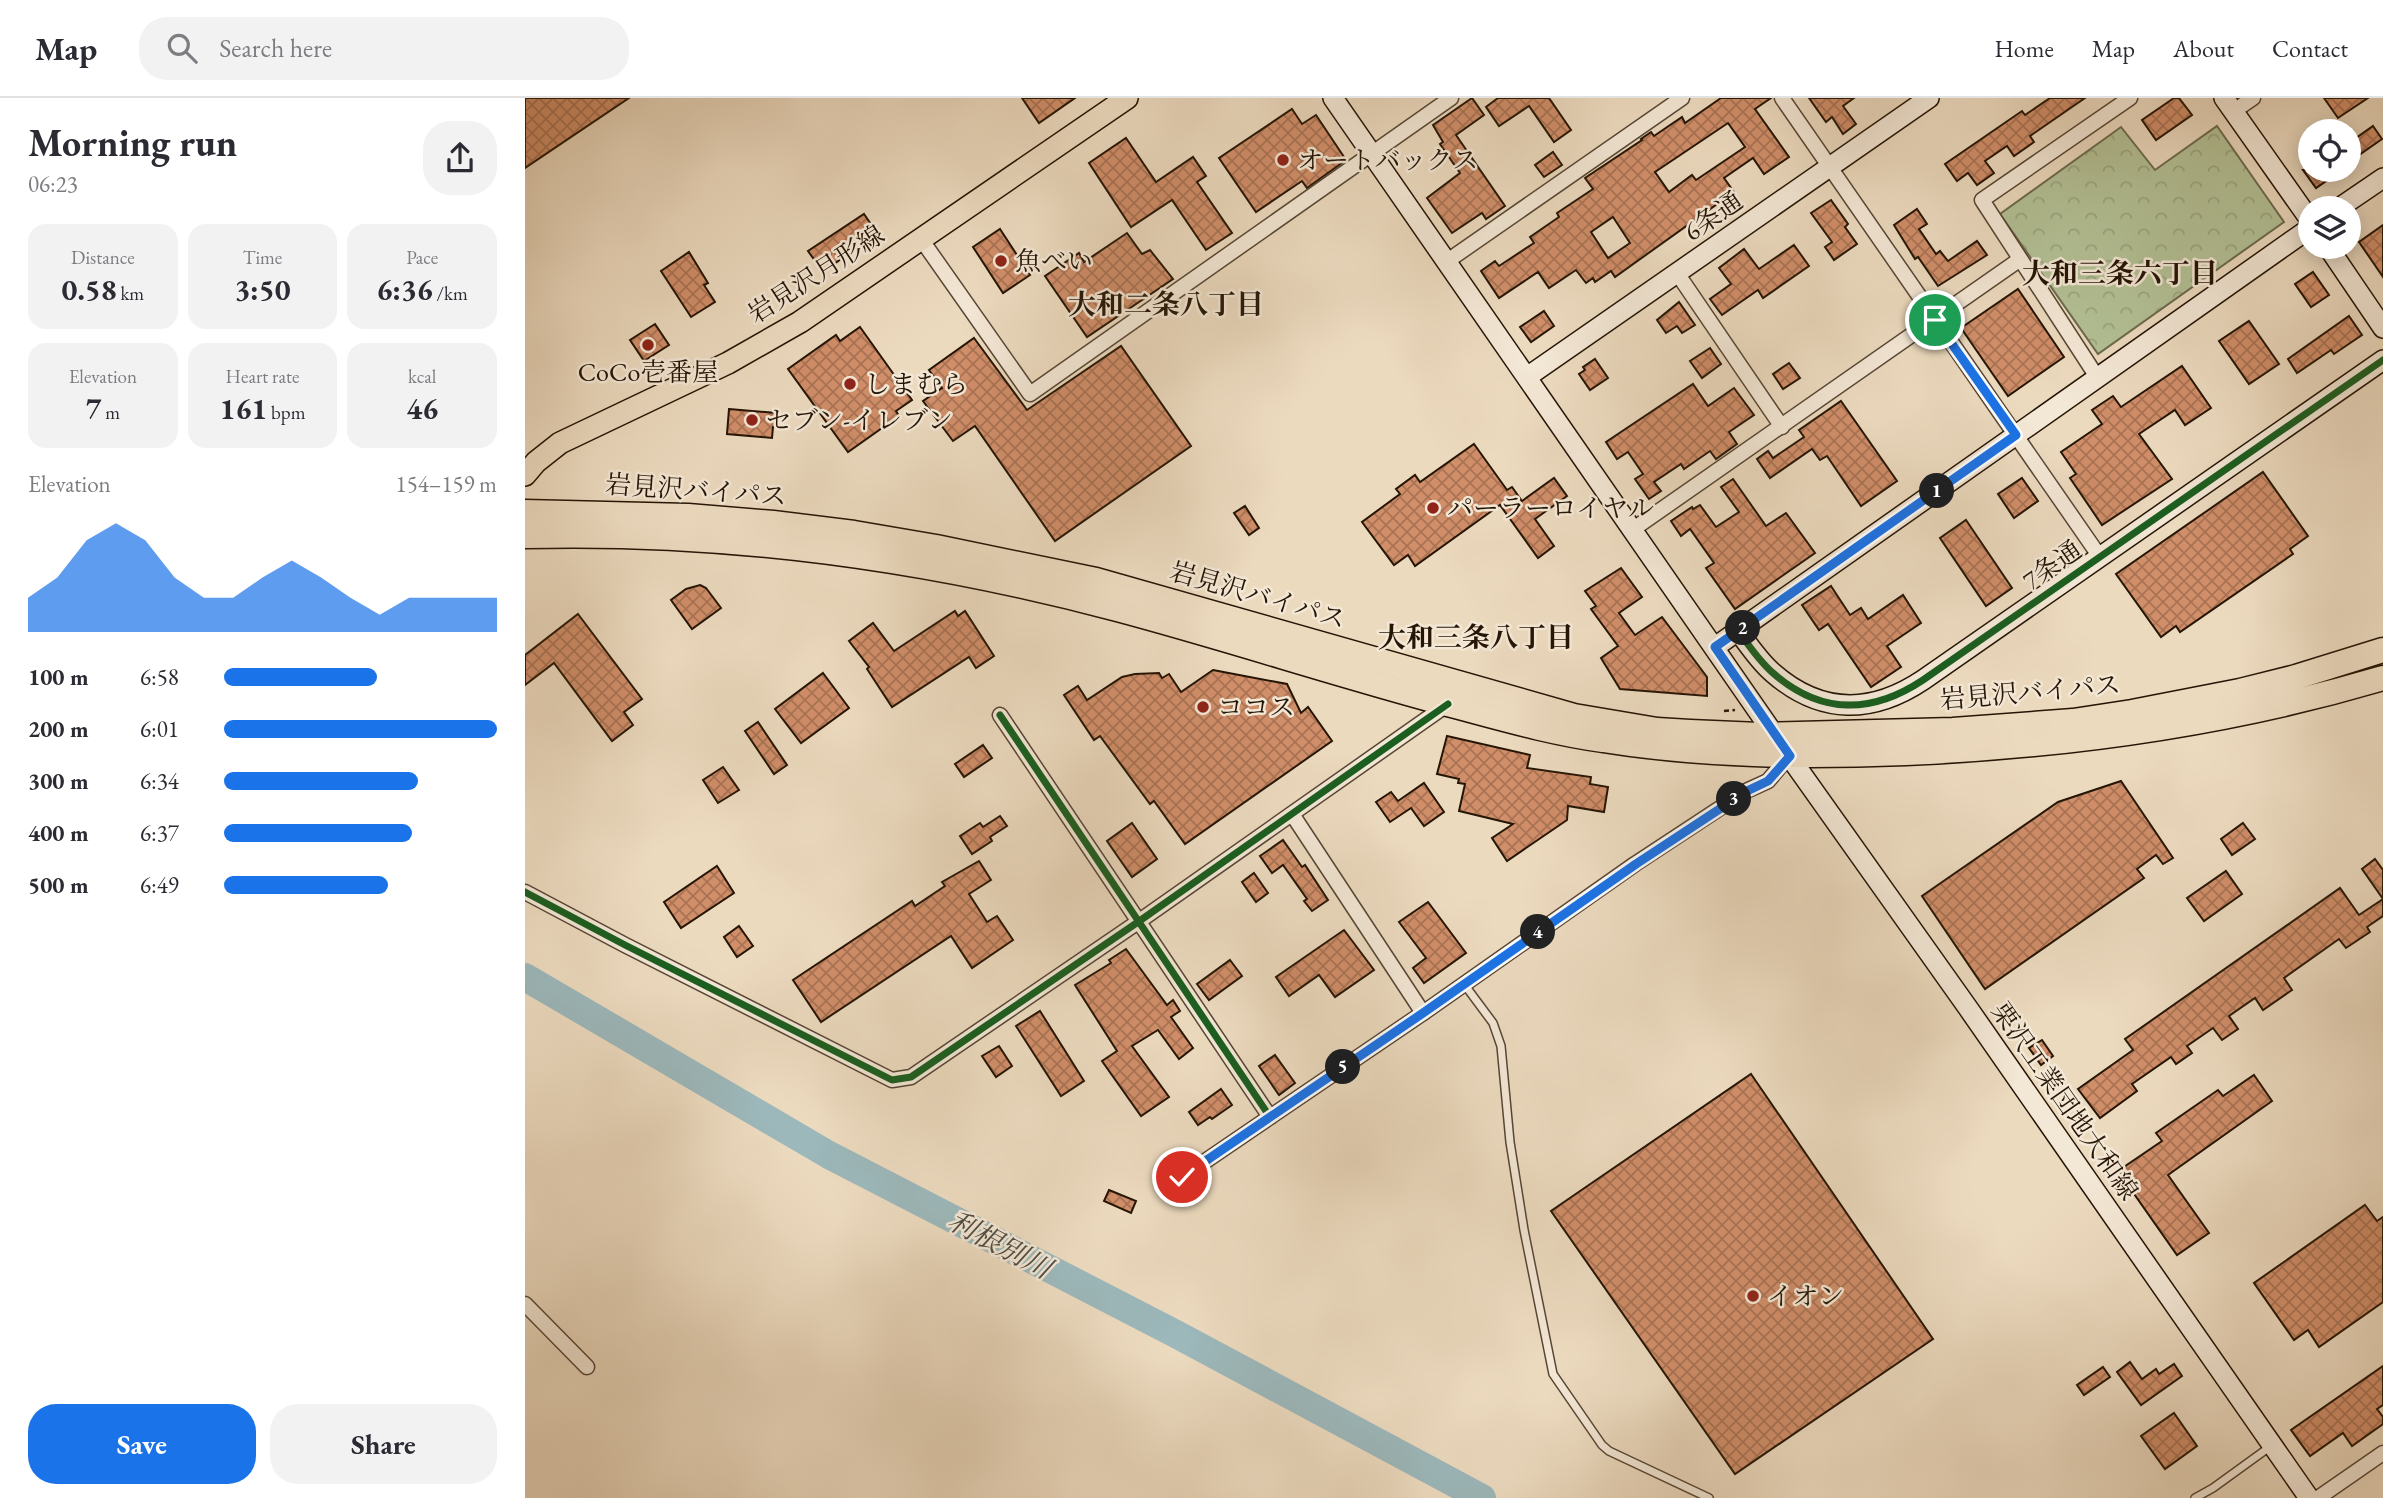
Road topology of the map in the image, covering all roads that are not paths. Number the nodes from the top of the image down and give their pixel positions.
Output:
1 (1127, 98) edge
2 (1333, 98) edge
3 (1451, 98) edge
4 (1682, 98) edge
5 (1782, 98) edge
6 (1929, 98) edge
7 (2130, 98) edge
8 (2253, 98) edge
9 (2229, 105) edge
10 (1372, 154) junction
11 (1830, 166) junction
12 (2383, 178) edge
13 (2357, 196) edge
14 (2298, 203) edge
15 (2298, 236) edge
16 (921, 239) junction
17 (2336, 259) edge
18 (2019, 260) junction
19 (1446, 261) junction
20 (1677, 273) junction
21 (1935, 320) junction
22 (2383, 328) edge
23 (2383, 360) edge
24 (1527, 377) junction
25 (2098, 377) junction
26 (1781, 427) junction
27 (2016, 435) junction
28 (525, 475) edge
29 (525, 512) edge
30 (1632, 530) junction
31 (525, 536) edge
32 (2100, 557) junction
33 (1739, 632) junction
34 (1715, 647) junction
35 (2383, 650) edge
36 (2383, 678) edge
37 (1448, 704) junction
38 (1000, 715) dead end
39 (1776, 735) junction
40 (1790, 756) junction
41 (1292, 814) junction
42 (525, 892) edge
43 (1138, 922) junction
44 (1464, 984) junction
45 (1423, 1013) junction
46 (1270, 1117) junction
47 (1182, 1177) dead end
48 (525, 1304) edge
49 (587, 1367) dead end
50 (2271, 1445) junction
51 (2383, 1453) edge
52 (1709, 1498) edge
53 (2195, 1498) edge
54 (2309, 1498) edge
55 (2318, 1498) edge

1 - 16 main road, 岩見沢月形線
2 - 10 street, 栗沢工業団地大和線
3 - 10 street
4 - 19 street
5 - 11 street
6 - 11 street, 6条通
7 - 18 street
8 - 9 street
9 - 14 street
10 - 16 street
10 - 19 street, 栗沢工業団地大和線
11 - 20 street, 6条通
11 - 21 street
12 - 13 street
15 - 25 street
16 - 28 main road, 岩見沢月形線
17 - 22 street
18 - 21 street
18 - 25 street
19 - 24 street, 栗沢工業団地大和線
20 - 24 street, 6条通
20 - 26 street
21 - 26 street
21 - 27 street
23 - 32 street, 7条通
24 - 30 street, 栗沢工業団地大和線
25 - 27 street
26 - 30 street
27 - 32 street
27 - 33 street
29 - 39 highway, 岩見沢バイパス
30 - 34 street, 栗沢工業団地大和線
31 - 37 highway, 岩見沢バイパス
32 - 33 street, 7条通
33 - 34 street
34 - 39 street, 栗沢工業団地大和線
35 - 39 highway, 岩見沢バイパス
36 - 40 highway, 岩見沢バイパス
37 - 40 highway, 岩見沢バイパス
37 - 41 street
38 - 43 street
39 - 40 street, 栗沢工業団地大和線
40 - 44 street
40 - 50 street, 栗沢工業団地大和線
41 - 43 street
41 - 45 street
42 - 43 street
43 - 46 street
44 - 45 street
44 - 52 lane
45 - 46 street
46 - 47 street
48 - 49 street
50 - 53 lane
50 - 54 street, 栗沢工業団地大和線
51 - 55 street

